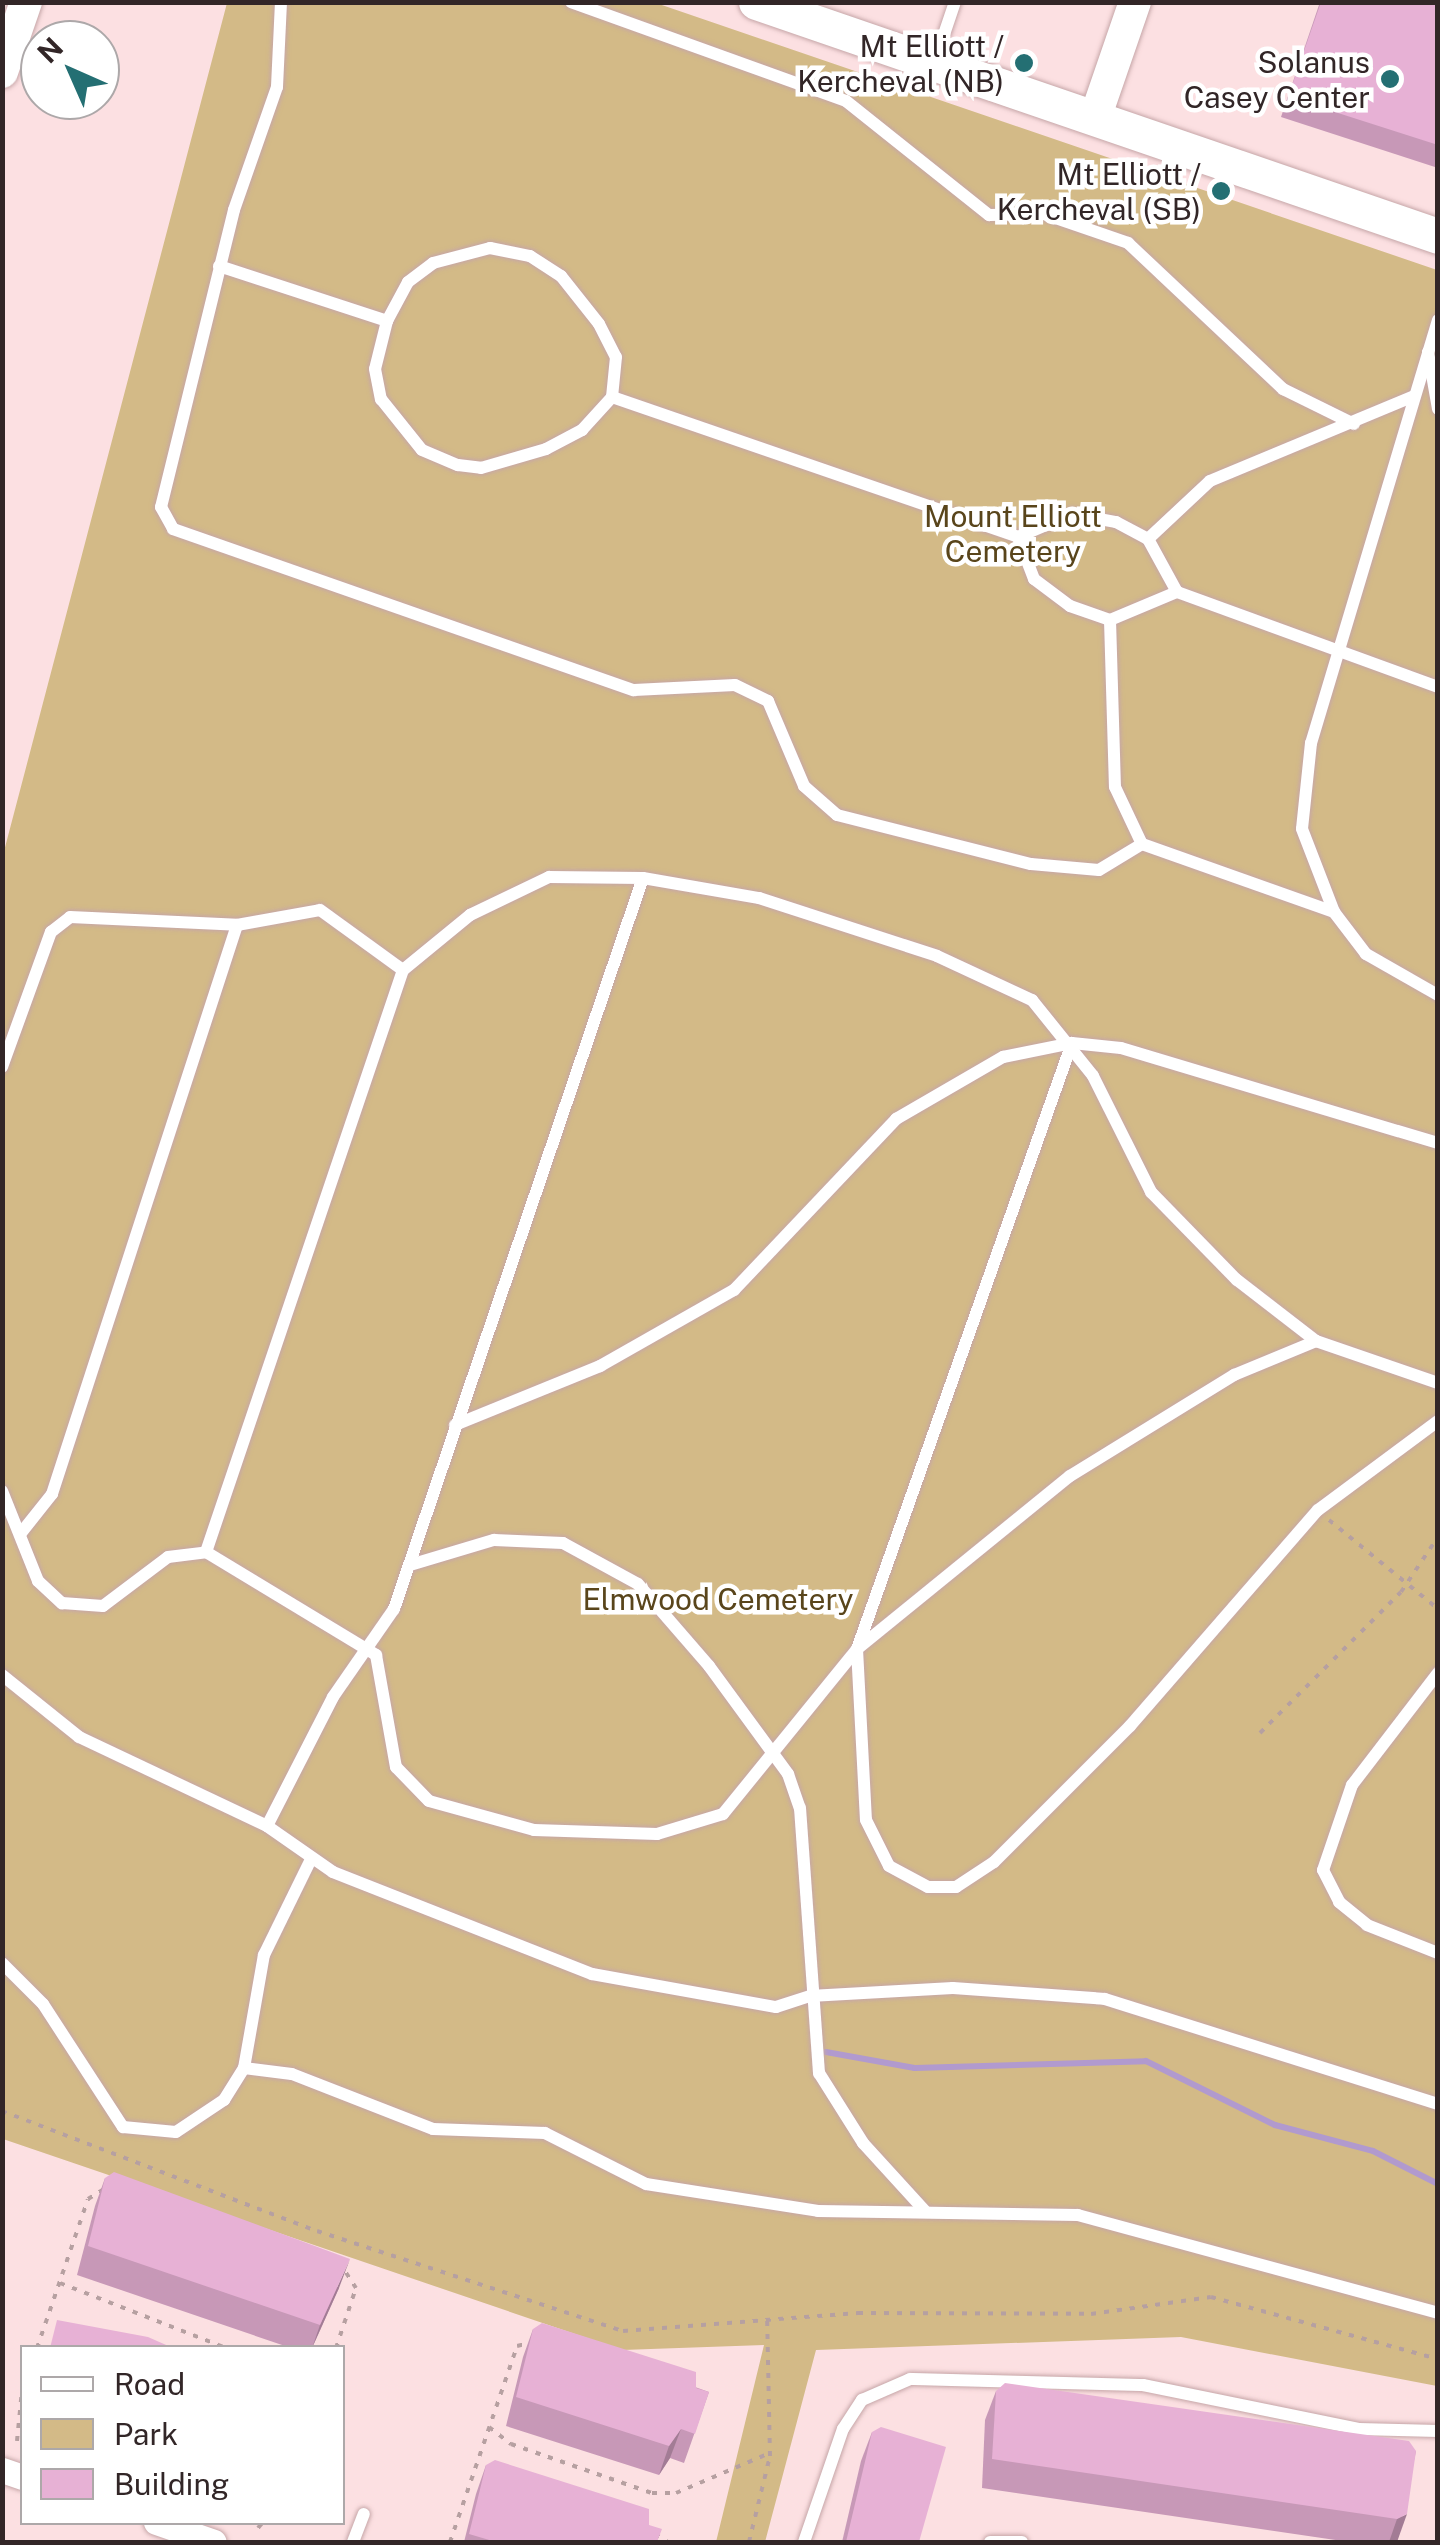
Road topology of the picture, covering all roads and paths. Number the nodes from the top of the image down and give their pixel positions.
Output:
1 (26, 2) edge
2 (281, 2) edge
3 (570, 2) edge
4 (955, 2) edge
5 (1135, 2) edge
6 (762, 4) edge
7 (5, 58) edge
8 (934, 63) junction
9 (1095, 118) junction
10 (1438, 236) edge
11 (219, 266) junction
12 (1438, 320) edge
13 (388, 321) junction
14 (1428, 350) junction
15 (1414, 396) junction
16 (612, 397) junction
17 (1438, 408) edge
18 (1354, 424) junction
19 (1018, 537) junction
20 (1148, 539) junction
21 (1177, 592) junction
22 (1110, 620) junction
23 (1337, 654) junction
24 (1438, 686) edge
25 (1142, 844) junction
26 (643, 878) junction
27 (1334, 912) junction
28 (237, 925) junction
29 (403, 970) junction
30 (1438, 994) edge
31 (1072, 1043) junction
32 (2, 1067) edge
33 (1438, 1144) edge
34 (1316, 1341) junction
35 (1438, 1382) edge
36 (1438, 1421) edge
37 (455, 1426) junction
38 (2, 1491) edge
39 (1318, 1510) junction
40 (21, 1533) junction
41 (1438, 1536) edge
42 (206, 1552) junction
43 (410, 1565) junction
44 (1404, 1588) junction
45 (1438, 1609) edge
46 (366, 1648) junction
47 (857, 1649) junction
48 (1438, 1673) edge
49 (2, 1675) edge
50 (19, 1692) junction
51 (2, 1696) edge
52 (1260, 1733) dead end
53 (774, 1756) junction
54 (267, 1826) junction
55 (310, 1859) junction
56 (1438, 1953) edge
57 (2, 1962) edge
58 (810, 1996) junction
59 (244, 2068) junction
60 (1438, 2104) edge
61 (2, 2111) edge
62 (122, 2196) edge
63 (924, 2211) junction
64 (326, 2264) edge
65 (60, 2282) junction
66 (1438, 2313) edge
67 (768, 2318) junction
68 (44, 2326) junction
69 (58, 2326) edge
70 (542, 2339) edge
71 (38, 2345) edge
72 (218, 2345) edge
73 (337, 2345) edge
74 (1438, 2360) edge
75 (20, 2410) edge
76 (488, 2427) junction
77 (1438, 2430) edge
78 (17, 2441) dead end
79 (770, 2453) junction
80 (472, 2475) junction
81 (486, 2475) edge
82 (364, 2514) dead end
83 (640, 2524) edge
84 (165, 2525) edge
85 (260, 2525) edge
86 (258, 2528) dead end
87 (214, 2542) edge
88 (353, 2542) edge
89 (450, 2542) edge
90 (668, 2542) edge
91 (749, 2542) edge
92 (804, 2542) edge
93 (990, 2542) edge
94 (1022, 2542) edge

1 - 7 street
2 - 11 lane
3 - 18 lane
4 - 8 lane
5 - 9 street
6 - 8 main road
8 - 9 main road
9 - 10 main road
11 - 13 lane
11 - 25 lane
12 - 14 lane
13 - 16 lane
13 - 16 lane
14 - 15 lane
14 - 17 lane
15 - 18 lane
15 - 23 lane
16 - 19 lane
18 - 20 lane
19 - 20 lane
19 - 22 lane
20 - 21 lane
21 - 22 lane
21 - 23 lane
22 - 25 lane
23 - 24 lane
23 - 27 lane
25 - 27 lane
26 - 29 lane
26 - 31 lane
26 - 37 lane
27 - 30 lane
28 - 29 lane
28 - 32 lane
28 - 40 lane
29 - 42 lane
31 - 33 lane
31 - 34 lane
31 - 37 lane
31 - 47 lane
34 - 35 lane
34 - 47 lane
36 - 39 lane
37 - 43 lane
38 - 40 lane
39 - 44 path
39 - 47 lane
40 - 42 lane
41 - 44 path
42 - 46 lane
43 - 46 lane
43 - 53 lane
44 - 45 path
44 - 52 path
46 - 53 lane
46 - 54 lane
47 - 53 lane
48 - 56 lane
49 - 50 lane
50 - 51 lane
50 - 54 lane
53 - 58 lane
54 - 55 lane
55 - 58 lane
55 - 59 lane
57 - 59 lane
58 - 60 lane
58 - 63 lane
59 - 63 lane
61 - 67 path
62 - 65 path
63 - 66 lane
64 - 73 path
65 - 68 path
65 - 72 path
67 - 74 path
67 - 79 path
68 - 69 path
68 - 71 path
70 - 76 path
75 - 78 path
76 - 79 path
76 - 80 path
77 - 92 lane
79 - 91 path
80 - 81 path
80 - 89 path
82 - 88 lane
83 - 90 path
84 - 87 street
85 - 86 path
93 - 94 lane

